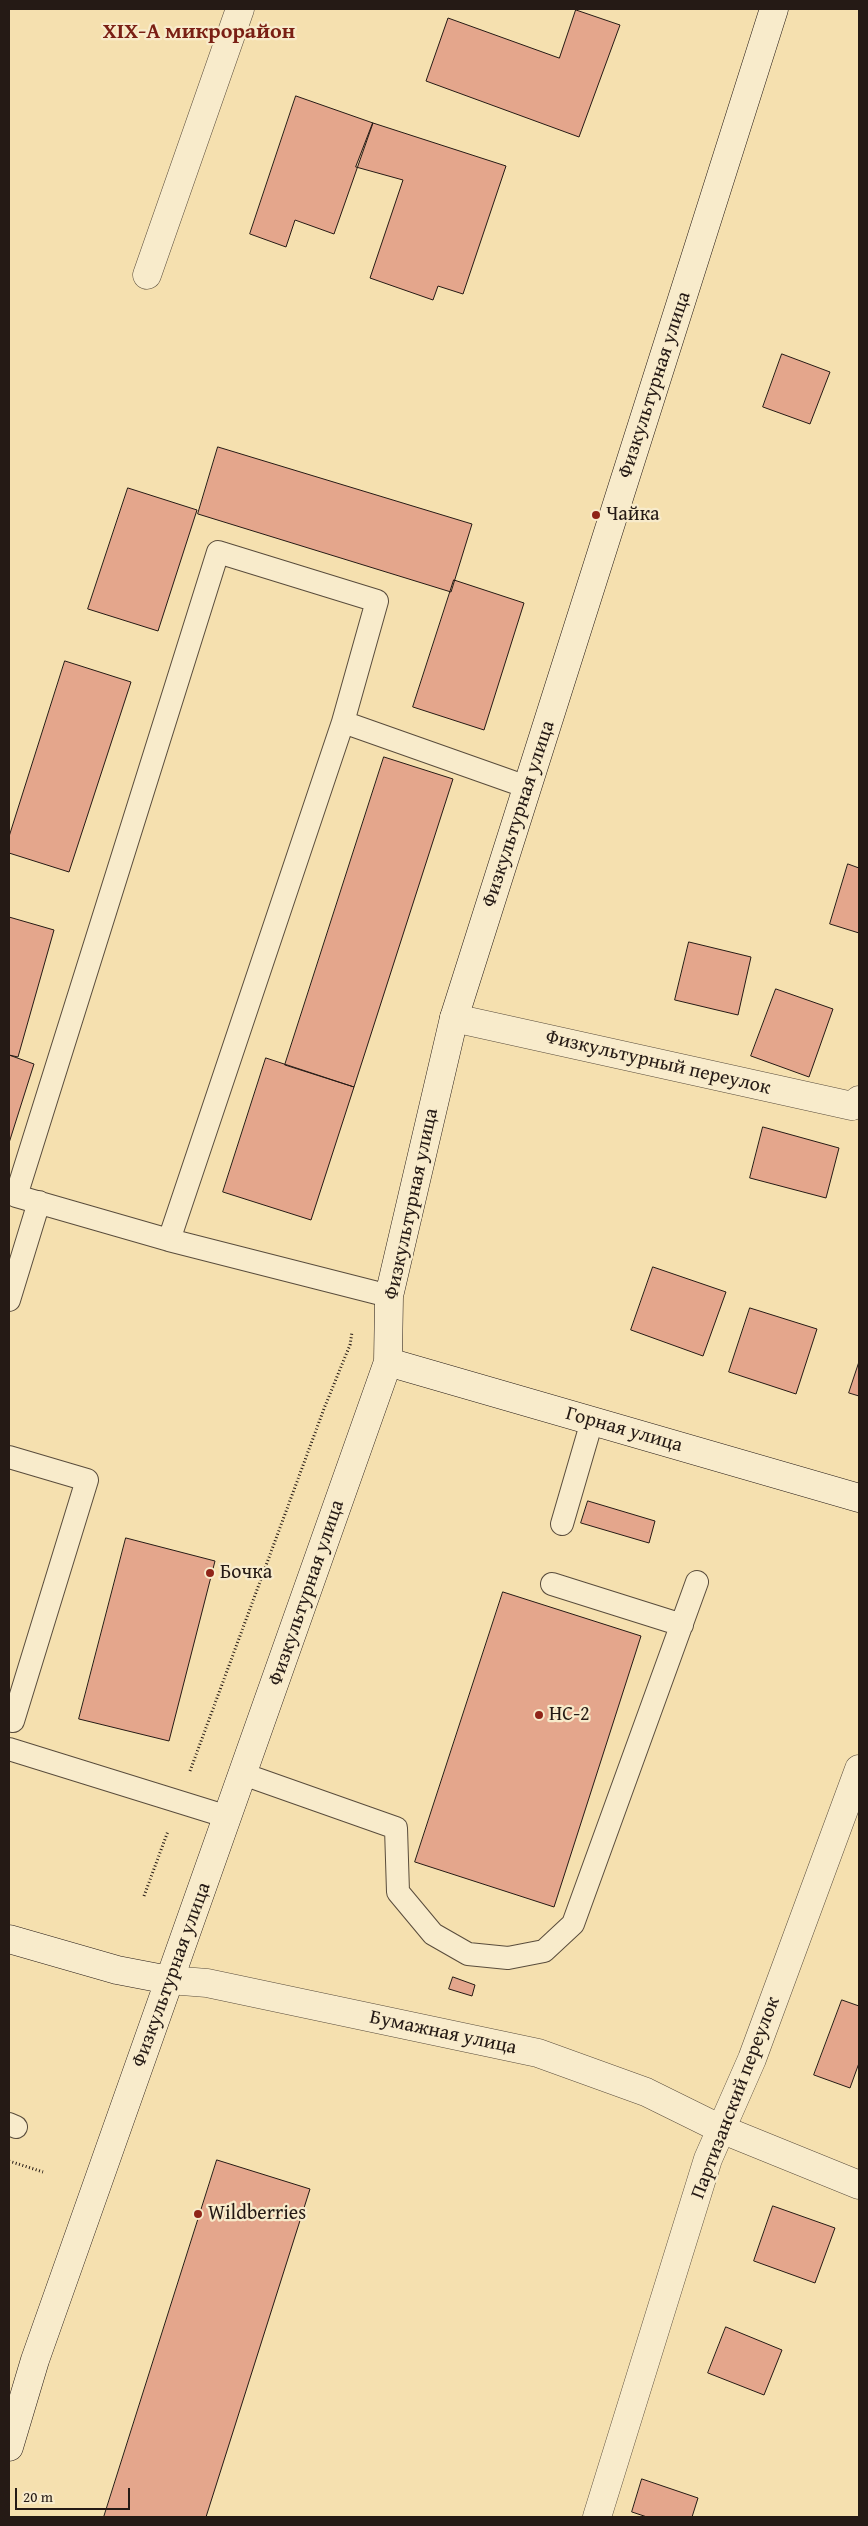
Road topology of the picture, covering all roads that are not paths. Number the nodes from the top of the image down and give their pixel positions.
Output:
1 (240, 9) edge
2 (774, 9) edge
3 (147, 275) dead end
4 (342, 722) junction
5 (527, 787) junction
6 (454, 1018) junction
7 (859, 1100) edge
8 (12, 1195) edge
9 (39, 1202) junction
10 (169, 1240) junction
11 (389, 1296) junction
12 (9, 1300) edge
13 (388, 1362) junction
14 (592, 1421) junction
15 (9, 1457) edge
16 (859, 1498) edge
17 (562, 1524) dead end
18 (697, 1582) dead end
19 (552, 1584) dead end
20 (682, 1625) junction
21 (10, 1725) edge
22 (9, 1749) edge
23 (859, 1769) edge
24 (243, 1774) junction
25 (228, 1817) junction
26 (9, 1939) edge
27 (170, 1980) junction
28 (721, 2129) junction
29 (859, 2184) edge
30 (9, 2447) edge
31 (597, 2517) edge

1 - 3 street
2 - 5 street, Физкультурная улица
4 - 5 lane
4 - 8 lane
4 - 10 lane
5 - 6 street, Физкультурная улица
6 - 7 street, Физкультурный переулок
6 - 11 street, Физкультурная улица
8 - 9 lane
9 - 10 lane
9 - 12 lane
10 - 11 lane
11 - 13 street, Физкультурная улица
13 - 14 street, Горная улица
13 - 24 street, Физкультурная улица
14 - 16 street, Горная улица
14 - 17 lane
15 - 21 lane
18 - 20 lane
19 - 20 lane
20 - 24 lane
22 - 25 lane
23 - 28 street, Партизанский переулок
24 - 25 street, Физкультурная улица
25 - 27 street, Физкультурная улица
26 - 27 street, Бумажная улица
27 - 28 street, Бумажная улица
27 - 30 street, Физкультурная улица
28 - 29 street, Бумажная улица
28 - 31 street, Партизанский переулок

